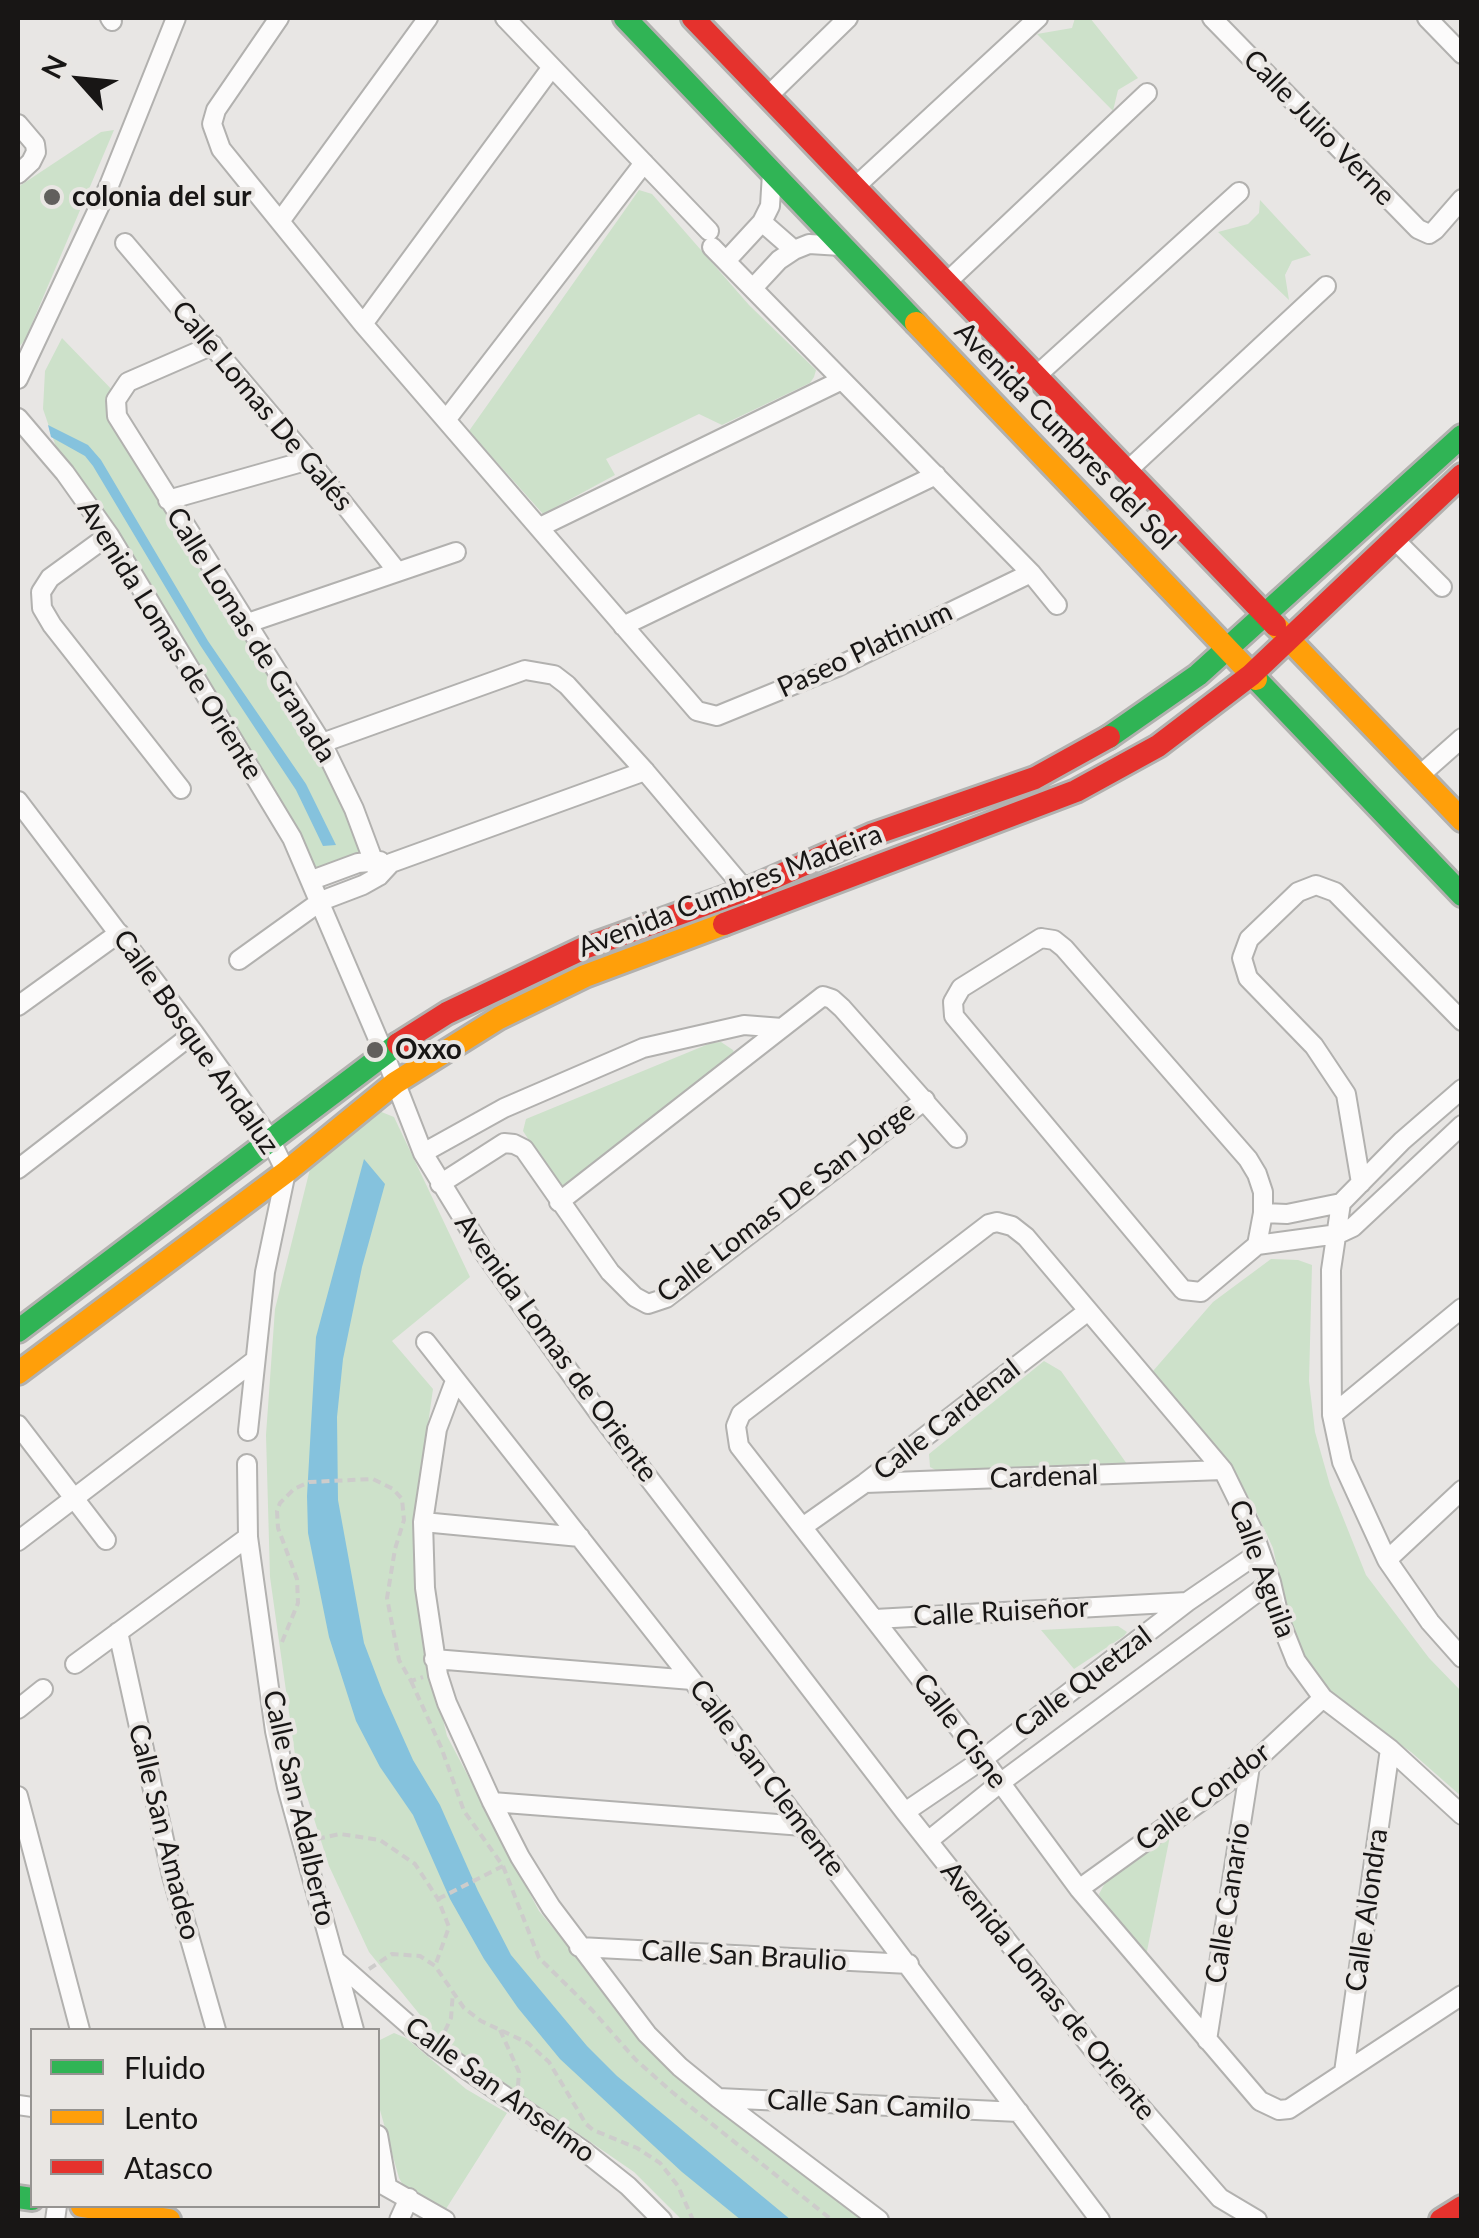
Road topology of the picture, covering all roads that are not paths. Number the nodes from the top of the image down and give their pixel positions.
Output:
1 (176, 18) edge
2 (278, 18) edge
3 (428, 18) edge
4 (505, 18) edge
5 (625, 18) edge
6 (693, 18) edge
7 (848, 18) edge
8 (1038, 18) edge
9 (1212, 18) edge
10 (1427, 18) edge
11 (1462, 54) edge
12 (552, 67) junction
13 (1147, 93) dead end
14 (768, 96) junction
15 (18, 124) edge
16 (644, 163) junction
17 (772, 172) junction
18 (18, 174) edge
19 (856, 186) junction
20 (1239, 192) dead end
21 (1462, 199) edge
22 (281, 220) junction
23 (762, 222) junction
24 (125, 243) dead end
25 (841, 246) junction
26 (794, 250) junction
27 (726, 262) junction
28 (946, 283) junction
29 (1326, 286) dead end
30 (752, 288) junction
31 (363, 324) junction
32 (213, 345) junction
33 (1036, 376) junction
34 (18, 379) edge
35 (842, 380) junction
36 (18, 418) edge
37 (446, 420) junction
38 (1462, 436) edge
39 (309, 460) junction
40 (1128, 470) junction
41 (936, 475) junction
42 (1462, 475) edge
43 (168, 500) junction
44 (540, 527) junction
45 (109, 535) junction
46 (1394, 539) junction
47 (456, 552) dead end
48 (397, 571) junction
49 (1031, 573) junction
50 (1442, 586) dead end
51 (1057, 605) dead end
52 (1264, 614) junction
53 (245, 624) junction
54 (623, 626) junction
55 (1288, 640) junction
56 (1226, 649) junction
57 (1251, 675) junction
58 (1462, 738) edge
59 (322, 743) junction
60 (645, 771) junction
61 (1420, 776) junction
62 (181, 789) dead end
63 (18, 801) edge
64 (1462, 820) edge
65 (381, 866) junction
66 (312, 880) junction
67 (746, 890) junction
68 (1462, 896) edge
69 (321, 901) junction
70 (762, 912) junction
71 (119, 933) junction
72 (239, 960) dead end
73 (18, 1006) edge
74 (1462, 1020) edge
75 (782, 1028) junction
76 (194, 1032) junction
77 (384, 1053) junction
78 (396, 1083) junction
79 (1462, 1088) edge
80 (925, 1100) junction
81 (1462, 1125) edge
82 (957, 1138) dead end
83 (270, 1139) junction
84 (423, 1153) junction
85 (18, 1169) edge
86 (286, 1172) junction
87 (1361, 1183) junction
88 (440, 1184) junction
89 (559, 1202) junction
90 (1341, 1203) junction
91 (1263, 1213) junction
92 (997, 1222) joint
93 (1338, 1234) junction
94 (1257, 1245) junction
95 (1462, 1308) edge
96 (1088, 1311) junction
97 (18, 1331) edge
98 (426, 1342) dead end
99 (254, 1361) junction
100 (18, 1374) edge
101 (455, 1381) junction
102 (1332, 1415) junction
103 (18, 1425) edge
104 (248, 1432) dead end
105 (247, 1464) dead end
106 (1222, 1470) junction
107 (864, 1484) junction
108 (1462, 1490) edge
109 (73, 1499) junction
110 (423, 1522) junction
111 (804, 1526) junction
112 (248, 1537) junction
113 (580, 1537) junction
114 (106, 1540) dead end
115 (18, 1541) edge
116 (1260, 1552) junction
117 (1386, 1560) junction
118 (1270, 1582) junction
119 (1188, 1602) junction
120 (875, 1620) junction
121 (118, 1632) junction
122 (1462, 1658) edge
123 (75, 1664) dead end
124 (436, 1667) junction
125 (692, 1680) junction
126 (42, 1689) dead end
127 (1323, 1698) junction
128 (18, 1709) edge
129 (1390, 1749) junction
130 (983, 1759) junction
131 (1250, 1766) junction
132 (1000, 1783) junction
133 (18, 1796) edge
134 (492, 1802) junction
135 (904, 1812) junction
136 (1462, 1815) edge
137 (803, 1826) junction
138 (928, 1842) junction
139 (1079, 1889) junction
140 (579, 1947) junction
141 (336, 1961) junction
142 (909, 1964) junction
143 (1462, 1995) edge
144 (79, 2028) edge
145 (215, 2028) edge
146 (353, 2028) edge
147 (1207, 2040) junction
148 (1344, 2072) junction
149 (718, 2098) junction
150 (1019, 2112) junction
151 (382, 2184) edge
152 (409, 2198) junction
153 (1220, 2198) junction
154 (99, 2208) edge
155 (1462, 2208) edge
156 (169, 2220) edge
157 (399, 2220) edge
158 (445, 2220) edge
159 (662, 2220) edge
160 (879, 2220) edge
161 (1100, 2220) edge
162 (1227, 2220) edge
163 (1257, 2220) edge
164 (1440, 2220) edge

1 - 34 street
2 - 22 street
3 - 22 street
4 - 12 street
5 - 17 street, Avenida Cumbres del Sol
6 - 14 street, Avenida Cumbres del Sol
7 - 14 street
8 - 19 street
9 - 21 street, Calle Julio Verne
10 - 11 street
12 - 16 street
12 - 31 street
13 - 28 street
14 - 19 street, Avenida Cumbres del Sol
15 - 18 street
16 - 27 street
16 - 37 street
17 - 23 street
17 - 25 street, Avenida Cumbres del Sol
19 - 28 street, Avenida Cumbres del Sol
20 - 33 street
22 - 31 street
23 - 26 street
23 - 27 street
24 - 32 street, Calle Lomas De Galés
25 - 26 street
25 - 56 street, Avenida Cumbres del Sol
26 - 30 street
27 - 30 street
28 - 33 street, Avenida Cumbres del Sol
29 - 40 street
30 - 35 street
31 - 37 street
32 - 39 street, Calle Lomas De Galés
32 - 43 street, Calle Lomas de Granada
33 - 40 street, Avenida Cumbres del Sol
35 - 41 street
35 - 44 street
36 - 45 street, Avenida Lomas de Oriente
37 - 44 street
38 - 52 street, Avenida Cumbres Madeira
39 - 43 street
39 - 48 street, Calle Lomas De Galés
40 - 52 street, Avenida Cumbres del Sol
41 - 49 street
41 - 54 street
42 - 46 street, Avenida Cumbres Madeira
43 - 53 street, Calle Lomas de Granada
44 - 54 street
45 - 62 street
45 - 66 street, Avenida Lomas de Oriente
46 - 50 street
46 - 55 street, Avenida Cumbres Madeira
47 - 48 street
48 - 53 street
49 - 51 street
49 - 54 street, Paseo Platinum
52 - 55 street, Avenida Cumbres del Sol
52 - 56 street, Avenida Cumbres Madeira
53 - 59 street, Calle Lomas de Granada
55 - 57 street, Avenida Cumbres Madeira
55 - 61 street, Avenida Cumbres del Sol
56 - 57 street, Avenida Cumbres del Sol
56 - 67 street, Avenida Cumbres Madeira
57 - 68 street, Avenida Cumbres del Sol
57 - 70 street, Avenida Cumbres Madeira
58 - 61 street
59 - 60 street
59 - 65 street, Calle Lomas de Granada
60 - 65 street
60 - 67 street
61 - 64 street, Avenida Cumbres del Sol
63 - 71 street, Calle Bosque Andaluz
65 - 66 street
65 - 69 street
66 - 69 street, Avenida Lomas de Oriente
67 - 70 street
67 - 77 street, Avenida Cumbres Madeira
69 - 72 street
69 - 77 street, Avenida Lomas de Oriente
70 - 78 street, Avenida Cumbres Madeira
71 - 73 street
71 - 76 street, Calle Bosque Andaluz
74 - 87 street
75 - 80 street
75 - 84 street
75 - 89 street
76 - 83 street, Calle Bosque Andaluz
76 - 85 street
77 - 78 street, Avenida Lomas de Oriente
77 - 83 street, Avenida Cumbres Madeira
78 - 84 street, Avenida Lomas de Oriente
78 - 86 street, Avenida Cumbres Madeira
79 - 87 street
80 - 82 street
80 - 89 street, Calle Lomas De San Jorge
81 - 93 street
83 - 86 street, Calle Bosque Andaluz
83 - 97 street, Avenida Cumbres Madeira
84 - 88 street, Avenida Lomas de Oriente
86 - 99 street, Calle Bosque Andaluz
86 - 100 street, Avenida Cumbres Madeira
87 - 90 street
88 - 89 street
88 - 135 street, Avenida Lomas de Oriente
90 - 91 street
90 - 93 street
91 - 94 street
91 - 94 street
92 - 96 street, Calle Aguila
92 - 111 street, Calle Cisne
93 - 94 street
93 - 102 street
95 - 102 street
96 - 106 street, Calle Aguila
96 - 107 street, Calle Cardenal
98 - 101 street, Calle San Clemente
99 - 104 street, Calle Bosque Andaluz
99 - 109 street
101 - 110 street
101 - 113 street, Calle San Clemente
102 - 117 street
103 - 109 street
105 - 112 street, Calle San Adalberto
106 - 107 street, Cardenal
106 - 116 street, Calle Aguila
107 - 111 street, Calle Cardenal
108 - 117 street
109 - 114 street
109 - 115 street
110 - 113 street
110 - 124 street
111 - 120 street, Calle Cisne
112 - 121 street
112 - 141 street, Calle San Adalberto
113 - 125 street, Calle San Clemente
116 - 118 street, Calle Aguila
116 - 119 street, Calle Quetzal
117 - 122 street
118 - 127 street, Calle Aguila
118 - 132 street, Calle Quetzal
119 - 120 street, Calle Ruiseñor
119 - 130 street, Calle Quetzal
120 - 130 street, Calle Cisne
121 - 123 street
121 - 145 street, Calle San Amadeo
124 - 125 street
124 - 134 street
125 - 137 street, Calle San Clemente
126 - 128 street
127 - 129 street, Calle Aguila
127 - 131 street, Calle Condor
129 - 136 street, Calle Aguila
129 - 148 street, Calle Alondra
130 - 132 street, Calle Cisne
130 - 135 street, Calle Quetzal
131 - 139 street, Calle Condor
131 - 147 street, Calle Canario
132 - 138 street, Calle Quetzal
132 - 139 street, Calle Cisne
133 - 144 street
134 - 137 street
134 - 140 street
135 - 138 street, Avenida Lomas de Oriente
137 - 142 street, Calle San Clemente
138 - 153 street, Avenida Lomas de Oriente
139 - 147 street, Calle Cisne
140 - 142 street, Calle San Braulio
140 - 149 street
141 - 146 street, Calle San Adalberto
141 - 159 street, Calle San Anselmo
142 - 150 street, Calle San Clemente
143 - 148 street, Calle Cisne
147 - 148 street, Calle Cisne
149 - 150 street, Calle San Camilo
149 - 160 street
150 - 161 street, Calle San Clemente
151 - 152 street
152 - 157 street
152 - 158 street
153 - 162 street, Avenida Lomas de Oriente
153 - 163 street, Avenida Lomas de Oriente
154 - 156 street
155 - 164 street

